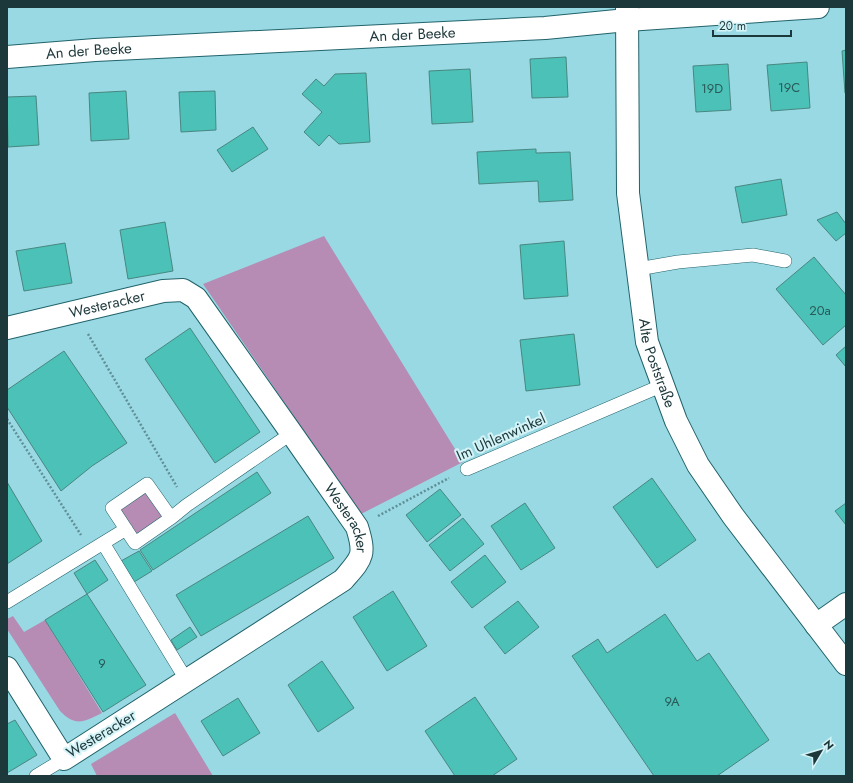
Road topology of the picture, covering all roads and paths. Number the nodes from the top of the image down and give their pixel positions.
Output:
1 (818, 7) edge
2 (627, 14) edge
3 (7, 57) edge
4 (785, 261) dead end
5 (638, 269) junction
6 (74, 312) junction
7 (7, 328) edge
8 (663, 385) junction
9 (7, 419) edge
10 (292, 433) junction
11 (467, 469) joint
12 (187, 505) junction
13 (171, 518) junction
14 (356, 527) junction
15 (126, 529) junction
16 (103, 543) junction
17 (91, 551) junction
18 (7, 602) edge
19 (846, 604) edge
20 (816, 625) junction
21 (846, 664) edge
22 (7, 668) edge
23 (187, 681) junction
24 (64, 759) junction
25 (36, 776) edge

1 - 2 street, An der Beeke
2 - 3 street, An der Beeke
2 - 5 street, Alte Poststraße
4 - 5 lane
5 - 8 street, Alte Poststraße
6 - 7 street, Westeracker
6 - 10 street, Westeracker
6 - 12 path
8 - 11 lane, Im Uhlenwinkel
8 - 20 street, Alte Poststraße
9 - 17 path
10 - 12 lane
10 - 14 street, Westeracker
11 - 14 path, Im Uhlenwinkel
12 - 13 lane
13 - 15 lane
13 - 15 lane
14 - 23 street, Westeracker
15 - 16 lane
16 - 17 lane
16 - 23 lane
17 - 18 lane
19 - 20 street
20 - 21 street, Alte Poststraße
22 - 24 street, Westeracker
23 - 24 street, Westeracker
24 - 25 lane

